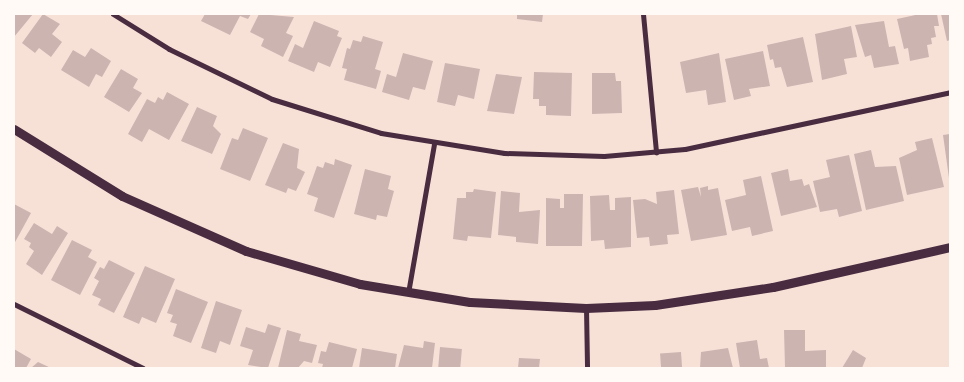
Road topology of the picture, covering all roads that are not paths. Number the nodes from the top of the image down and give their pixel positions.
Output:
1 (113, 14) edge
2 (643, 14) edge
3 (950, 92) edge
4 (14, 130) edge
5 (434, 144) junction
6 (656, 152) junction
7 (950, 247) edge
8 (408, 294) junction
9 (14, 304) edge
10 (586, 308) junction
11 (143, 368) edge
12 (587, 368) edge

1 - 5 street
2 - 6 street
3 - 6 street
4 - 8 street
5 - 6 street
5 - 8 street
7 - 10 street
8 - 10 street
9 - 11 street
10 - 12 street

